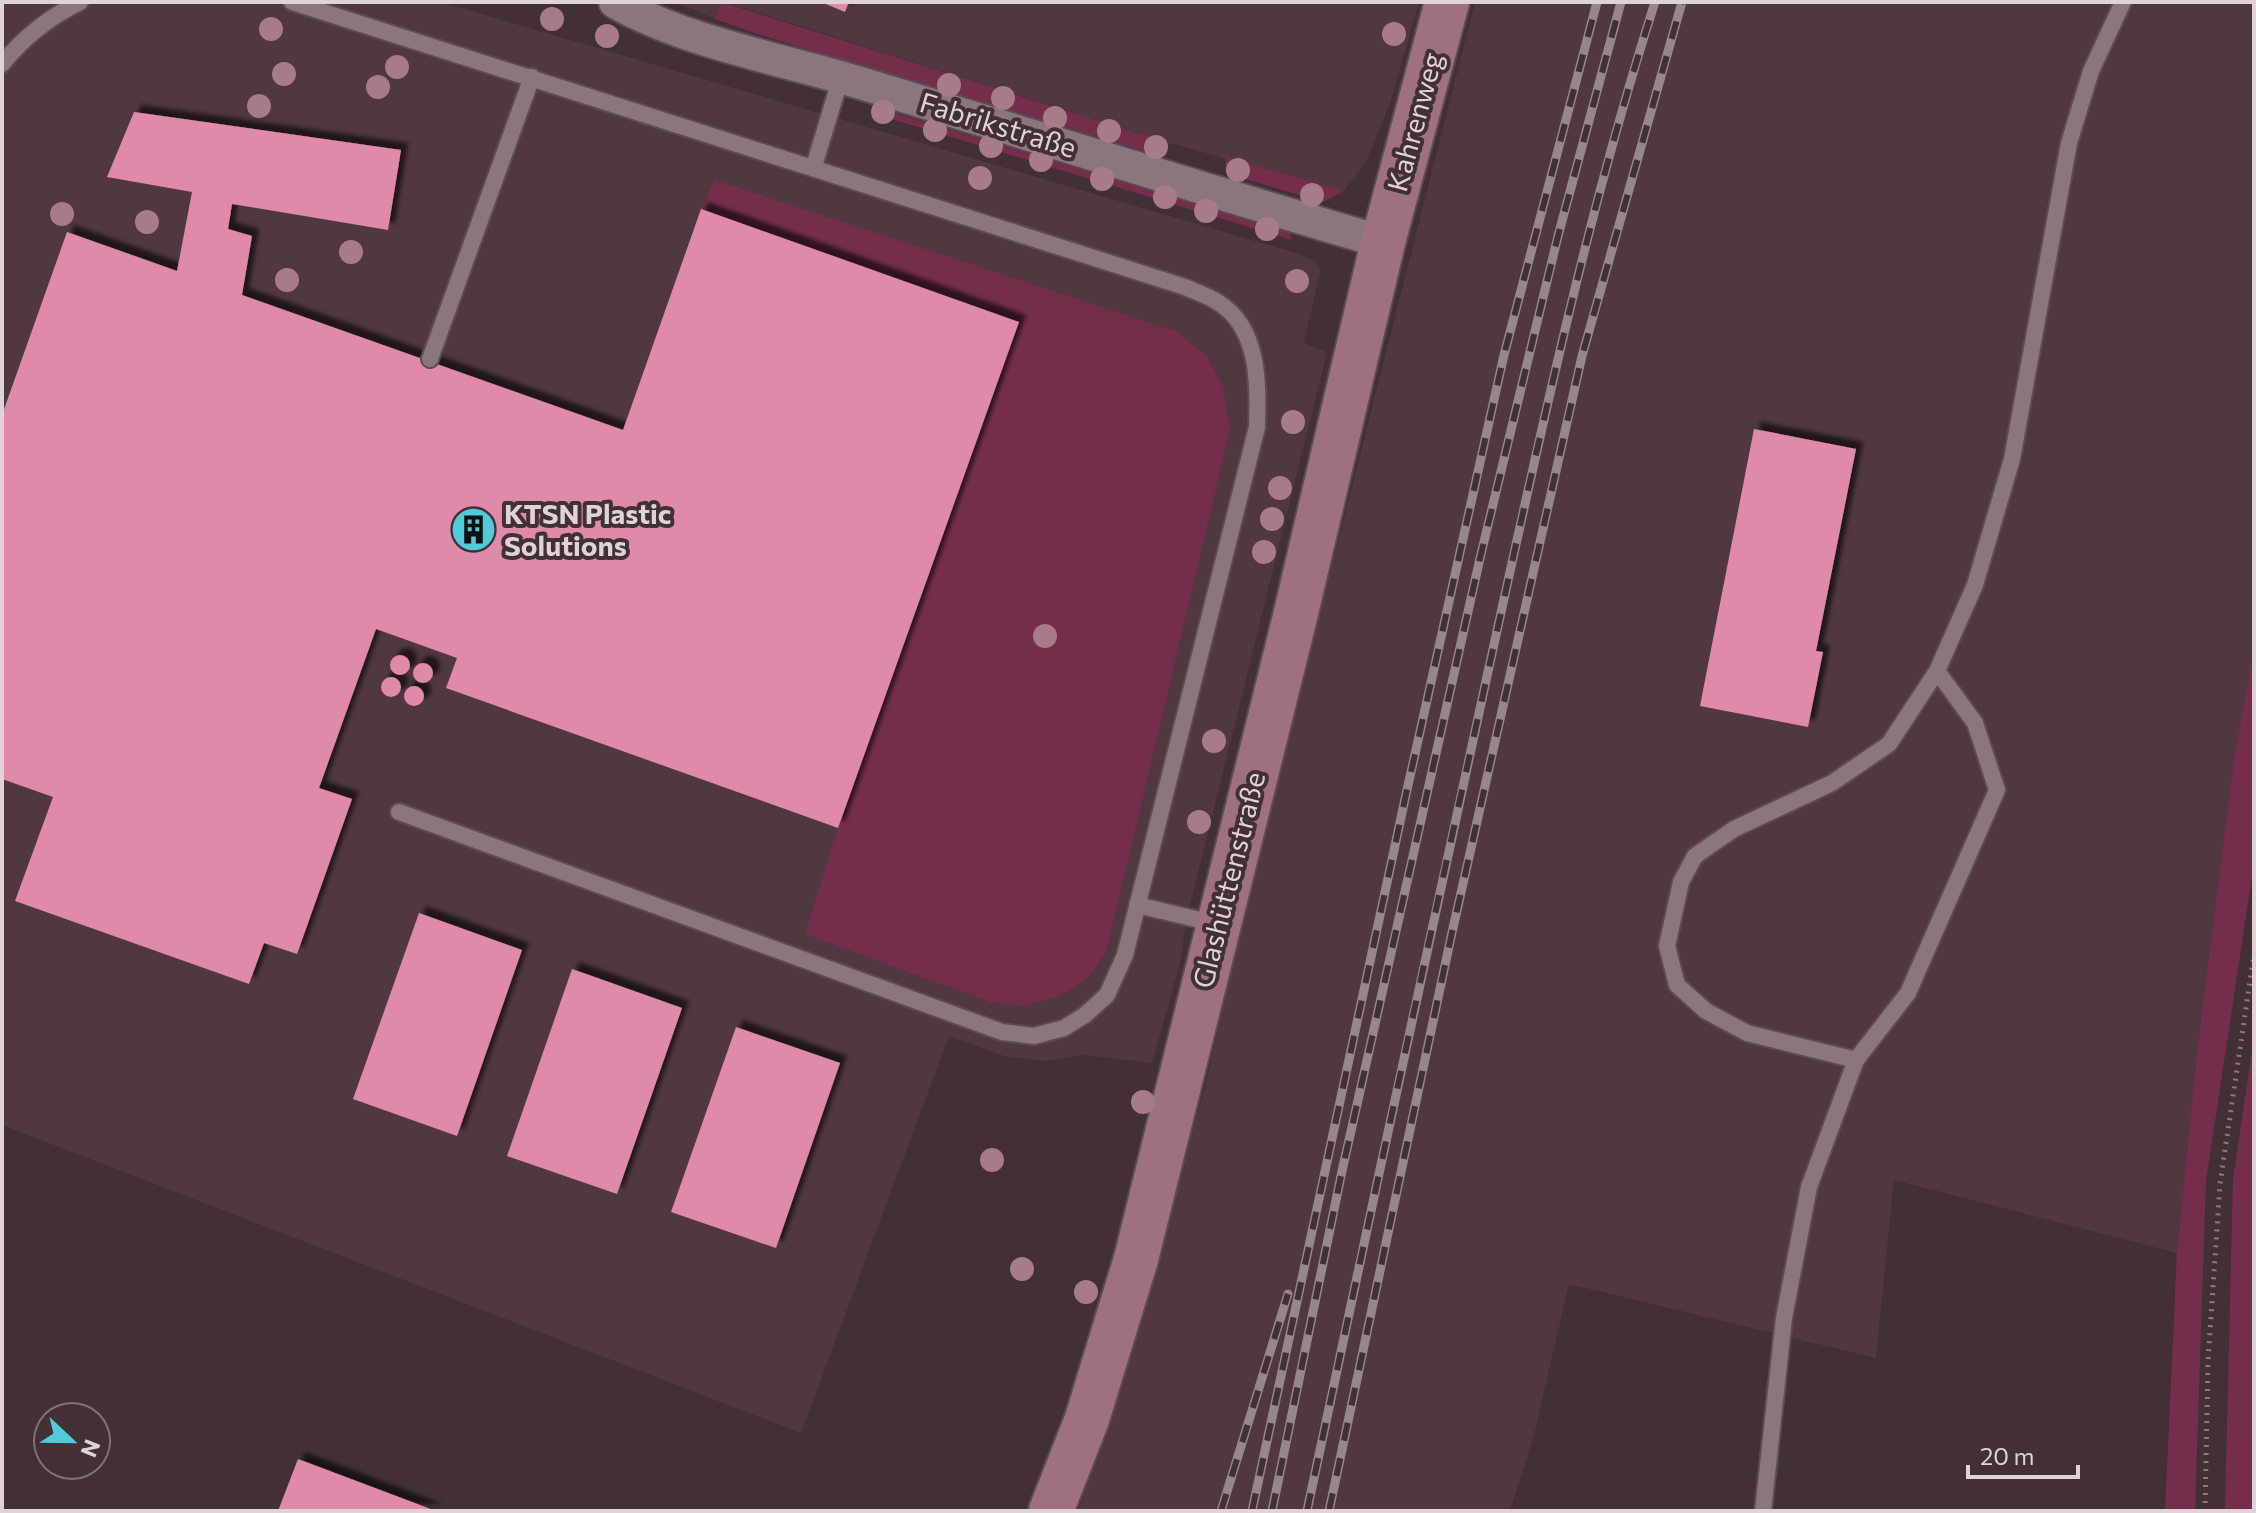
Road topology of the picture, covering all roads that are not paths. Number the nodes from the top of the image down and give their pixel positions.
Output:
1 (80, 2) edge
2 (292, 2) edge
3 (615, 2) edge
4 (1447, 2) edge
5 (2123, 2) edge
6 (2, 64) edge
7 (532, 77) junction
8 (841, 77) junction
9 (814, 166) junction
10 (1383, 242) junction
11 (430, 359) dead end
12 (1937, 671) junction
13 (399, 812) dead end
14 (1137, 905) junction
15 (1218, 925) junction
16 (1856, 1060) junction
17 (1051, 1511) edge
18 (1763, 1511) edge

1 - 6 lane
2 - 7 lane
3 - 8 street, Fabrikstraße
4 - 10 street, Kahrenweg
5 - 12 lane
7 - 9 lane
7 - 11 lane
8 - 9 lane
8 - 10 street, Fabrikstraße
9 - 14 lane
10 - 15 street, Glashüttenstraße
12 - 16 lane
12 - 16 lane
13 - 14 lane
14 - 15 lane
15 - 17 street, Glashüttenstraße
16 - 18 lane

